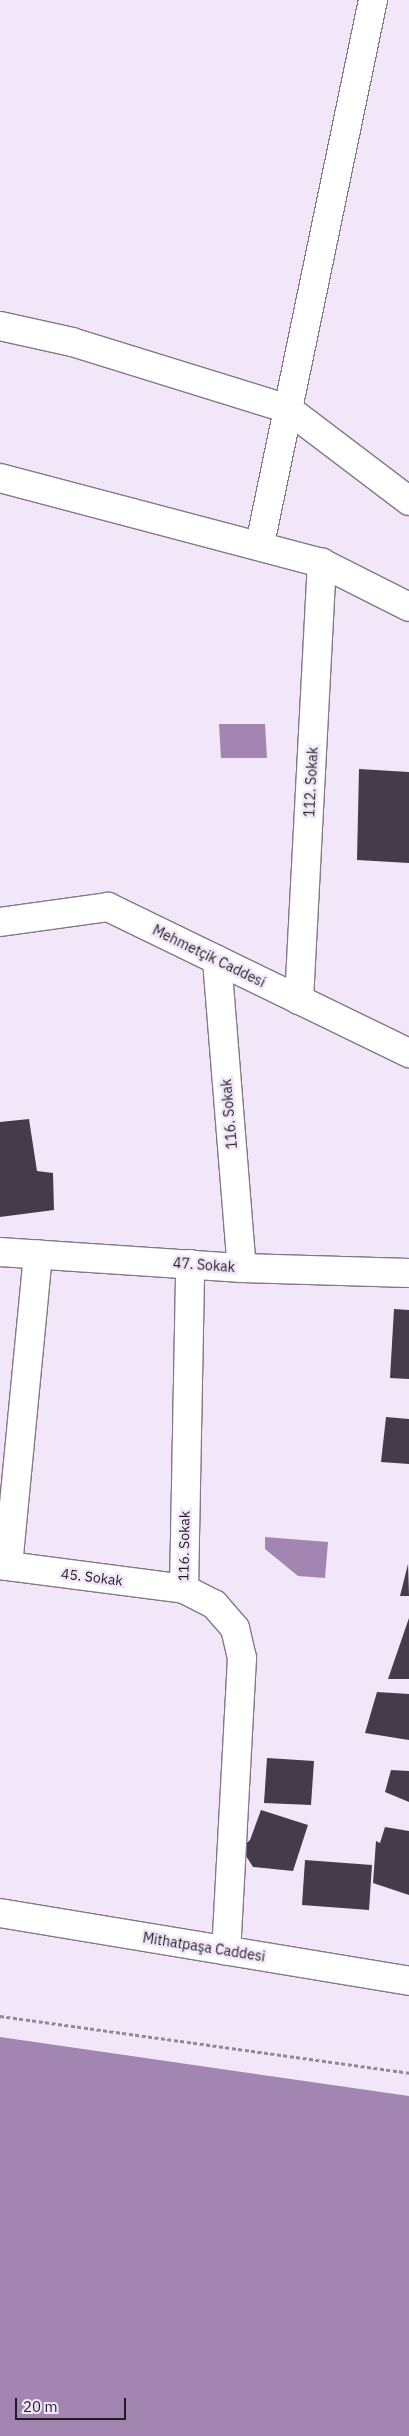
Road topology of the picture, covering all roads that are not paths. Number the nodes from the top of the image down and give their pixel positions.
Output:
1 (374, 0) edge
2 (0, 326) edge
3 (288, 409) junction
4 (0, 478) edge
5 (409, 501) edge
6 (260, 544) junction
7 (322, 563) junction
8 (409, 607) edge
9 (0, 922) edge
10 (217, 960) junction
11 (299, 1000) junction
12 (409, 1053) edge
13 (0, 1252) edge
14 (38, 1254) junction
15 (190, 1264) junction
16 (242, 1268) junction
17 (409, 1273) edge
18 (4, 1565) edge
19 (184, 1589) junction
20 (0, 1913) edge
21 (226, 1951) junction
22 (409, 1981) edge

1 - 3 street
2 - 3 street
3 - 5 street
3 - 6 street
4 - 6 street
6 - 7 street
7 - 8 street
7 - 11 street, 112. Sokak
9 - 10 street, Mehmetçik Caddesi
10 - 11 street, Mehmetçik Caddesi
10 - 16 street, 116. Sokak
11 - 12 street, Mehmetçik Caddesi
13 - 14 street, 47. Sokak
14 - 15 street, 47. Sokak
14 - 18 street
15 - 16 street, 47. Sokak
15 - 19 street, 116. Sokak
16 - 17 street, 47. Sokak
18 - 19 street, 45. Sokak
19 - 21 street, 116. Sokak
20 - 21 street, Mithatpaşa Caddesi
21 - 22 street, Mithatpaşa Caddesi

